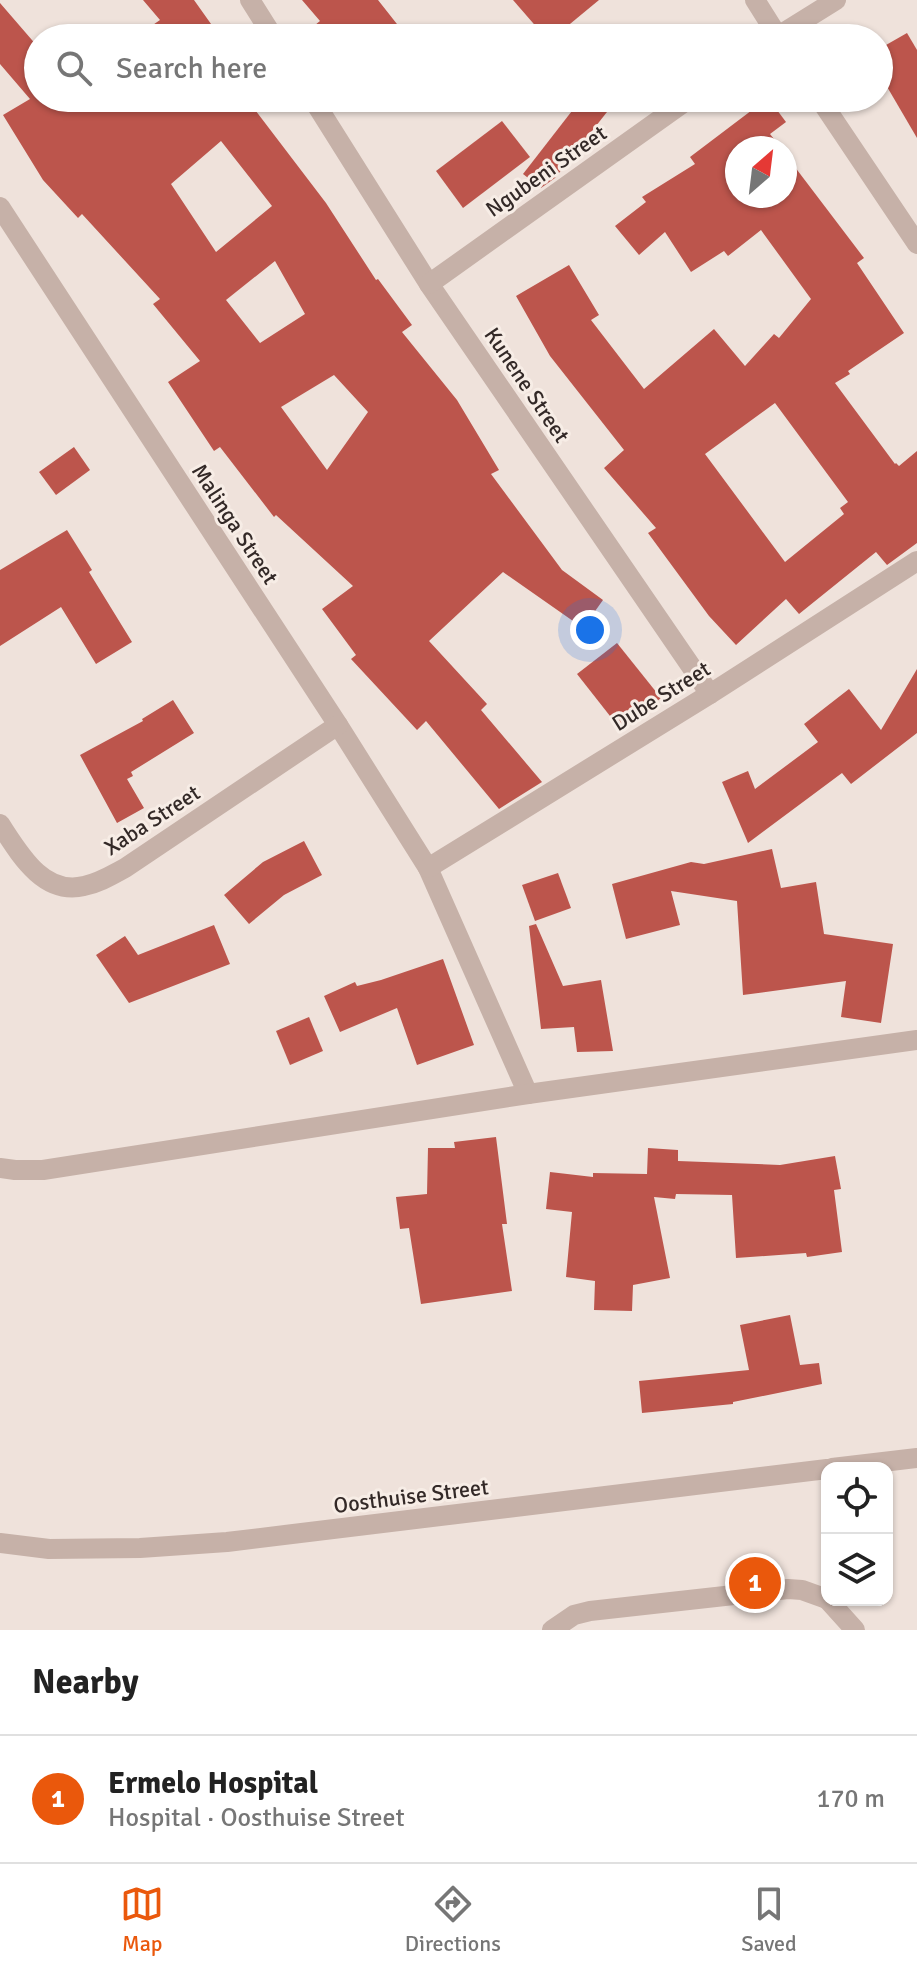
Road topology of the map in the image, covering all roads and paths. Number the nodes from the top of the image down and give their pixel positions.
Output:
1 (250, 0) edge
2 (755, 0) edge
3 (836, 0) edge
4 (265, 24) edge
5 (769, 24) edge
6 (798, 24) edge
7 (321, 112) edge
8 (670, 112) edge
9 (828, 112) edge
10 (0, 207) edge
11 (7, 231) edge
12 (917, 244) edge
13 (429, 284) junction
14 (917, 561) edge
15 (710, 694) junction
16 (338, 725) junction
17 (0, 824) edge
18 (428, 868) junction
19 (917, 1040) edge
20 (528, 1094) junction
21 (0, 1168) edge
22 (917, 1458) edge
23 (882, 1462) edge
24 (821, 1469) edge
25 (0, 1543) edge
26 (821, 1598) edge
27 (835, 1606) edge
28 (552, 1630) edge
29 (855, 1630) edge

1 - 4 street
2 - 5 street
3 - 6 street
7 - 13 street, Kunene Street
8 - 13 street, Ngubeni Street
9 - 12 street
10 - 11 street, Malinga Street
11 - 16 street, Malinga Street
13 - 15 street, Kunene Street
14 - 15 street, Dube Street
15 - 18 street, Dube Street
16 - 17 street, Xaba Street
16 - 18 street, Malinga Street
18 - 20 street, Malinga Street
19 - 20 street
20 - 21 street
22 - 23 street, Oosthuise Street
24 - 25 street, Oosthuise Street
26 - 28 street
27 - 29 street

